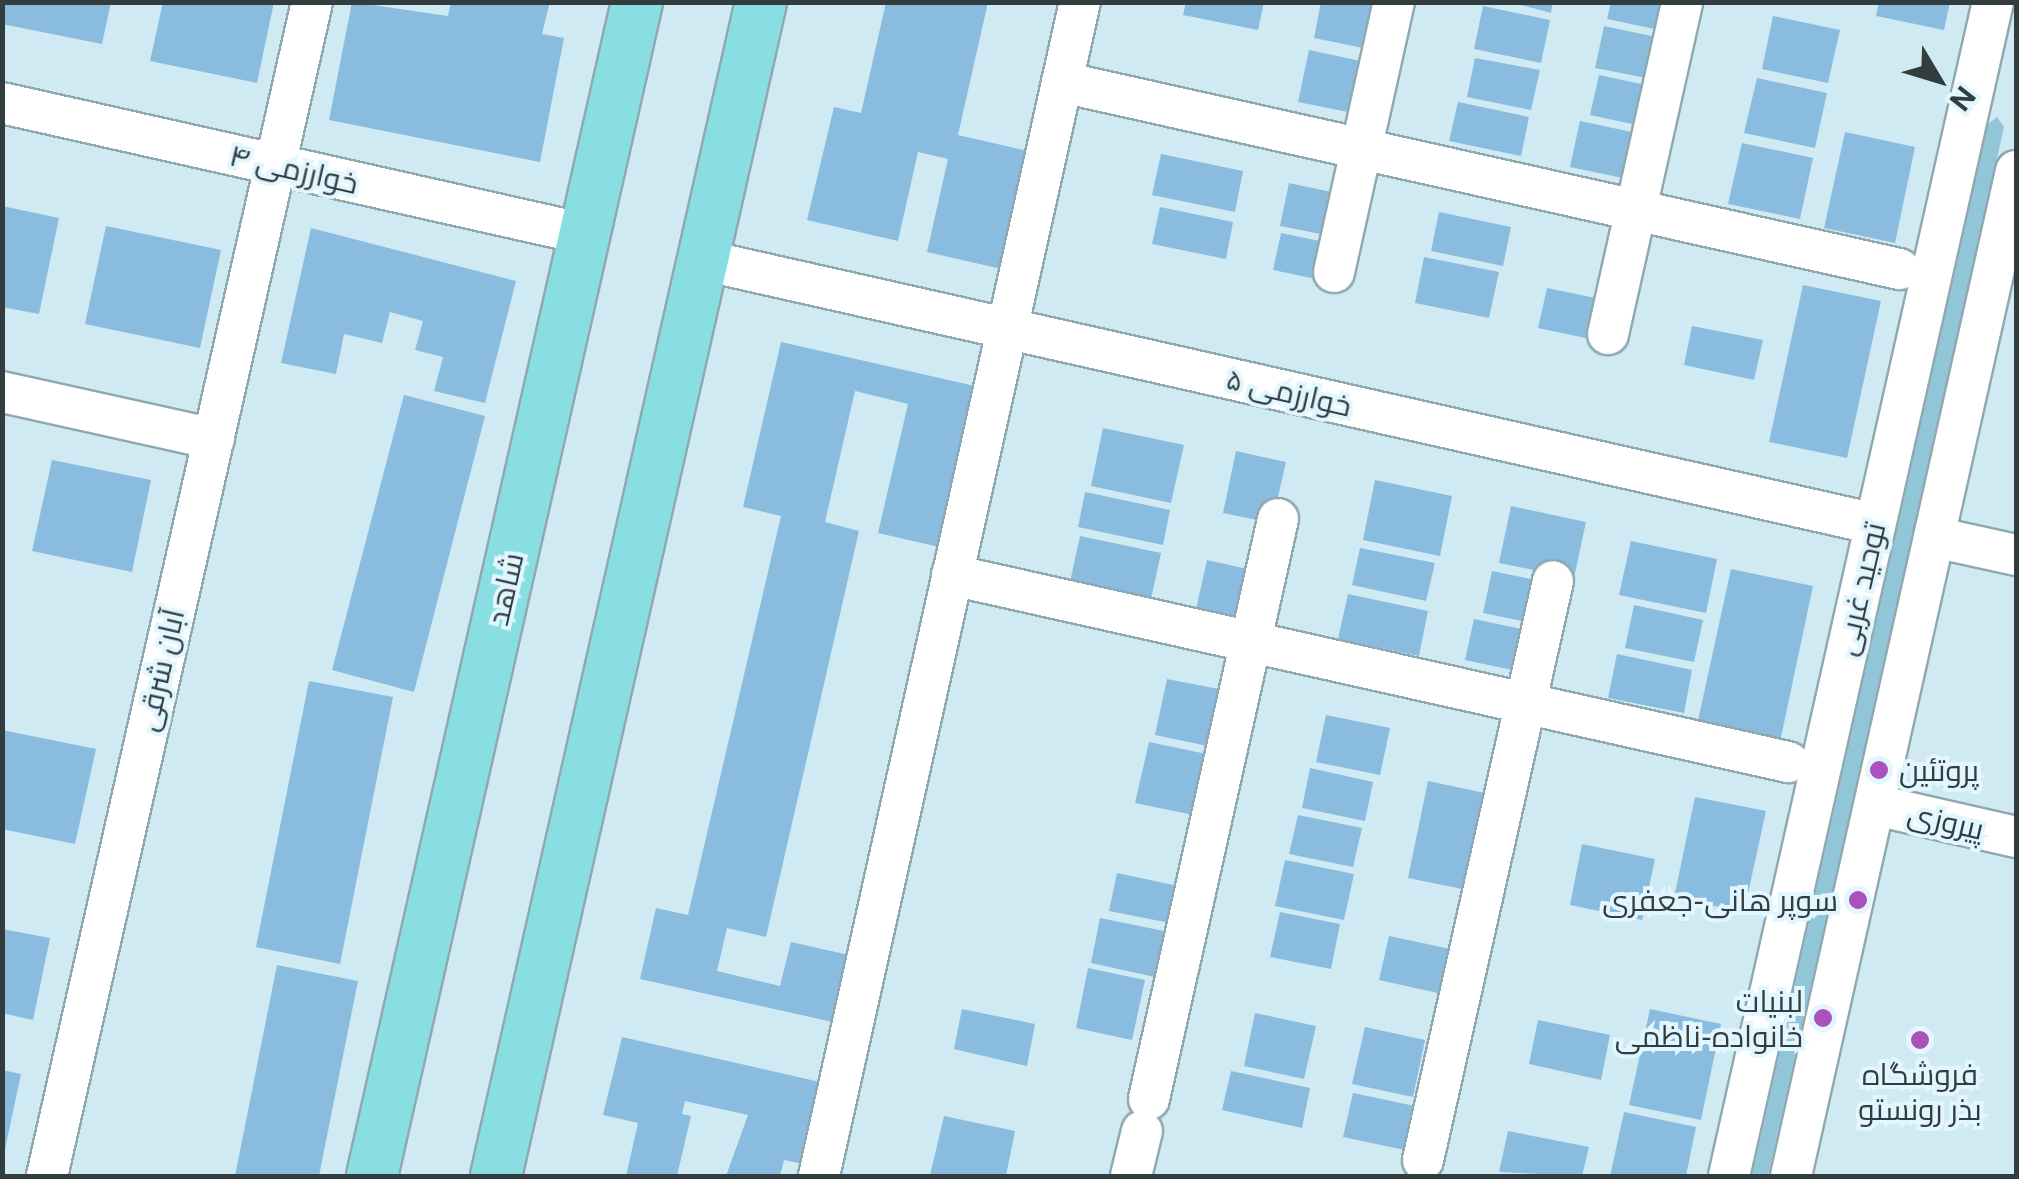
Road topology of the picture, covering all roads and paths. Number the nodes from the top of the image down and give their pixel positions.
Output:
1 (312, 2) edge
2 (637, 2) edge
3 (760, 2) edge
4 (1080, 2) edge
5 (1394, 2) edge
6 (1682, 2) edge
7 (1993, 2) edge
8 (1062, 82) junction
9 (2, 103) edge
10 (1362, 149) junction
11 (274, 164) junction
12 (2016, 171) edge
13 (1636, 210) junction
14 (585, 234) junction
15 (702, 260) junction
16 (1899, 269) dead end
17 (1334, 272) dead end
18 (2003, 293) edge
19 (1008, 328) junction
20 (1608, 334) dead end
21 (2, 392) edge
22 (214, 439) junction
23 (1278, 519) dead end
24 (1875, 524) junction
25 (1934, 537) junction
26 (2016, 555) edge
27 (952, 575) junction
28 (1553, 581) dead end
29 (1251, 642) junction
30 (1525, 704) junction
31 (1788, 762) dead end
32 (1875, 805) junction
33 (2016, 837) edge
34 (1423, 1160) dead end
35 (46, 1176) edge
36 (372, 1176) edge
37 (496, 1176) edge
38 (819, 1176) edge
39 (1132, 1176) edge
40 (1729, 1176) edge
41 (1791, 1176) edge

1 - 11 street, آبان شرقی
2 - 14 main road, شاهد
3 - 15 main road
4 - 8 street
5 - 10 street
6 - 13 street
7 - 24 street, توحید غربی
8 - 10 street
8 - 19 street
9 - 11 street, خوارزمی ۴
10 - 13 street
10 - 17 street
11 - 14 street, خوارزمی ۴
11 - 22 street, آبان شرقی
12 - 18 street, توحید غربی
13 - 16 street
13 - 20 street
14 - 36 main road, شاهد
15 - 19 street, خوارزمی ۵
15 - 37 main road
18 - 25 street, توحید غربی
19 - 24 street, خوارزمی ۵
19 - 27 street
21 - 22 street
22 - 35 street, آبان شرقی
23 - 29 street
24 - 40 street, توحید غربی
25 - 26 street
25 - 32 street, توحید غربی
27 - 29 street
27 - 38 street
28 - 30 street
29 - 30 street
29 - 39 street
30 - 31 street
30 - 34 street
32 - 33 street, پیروزی
32 - 41 street, توحید غربی

